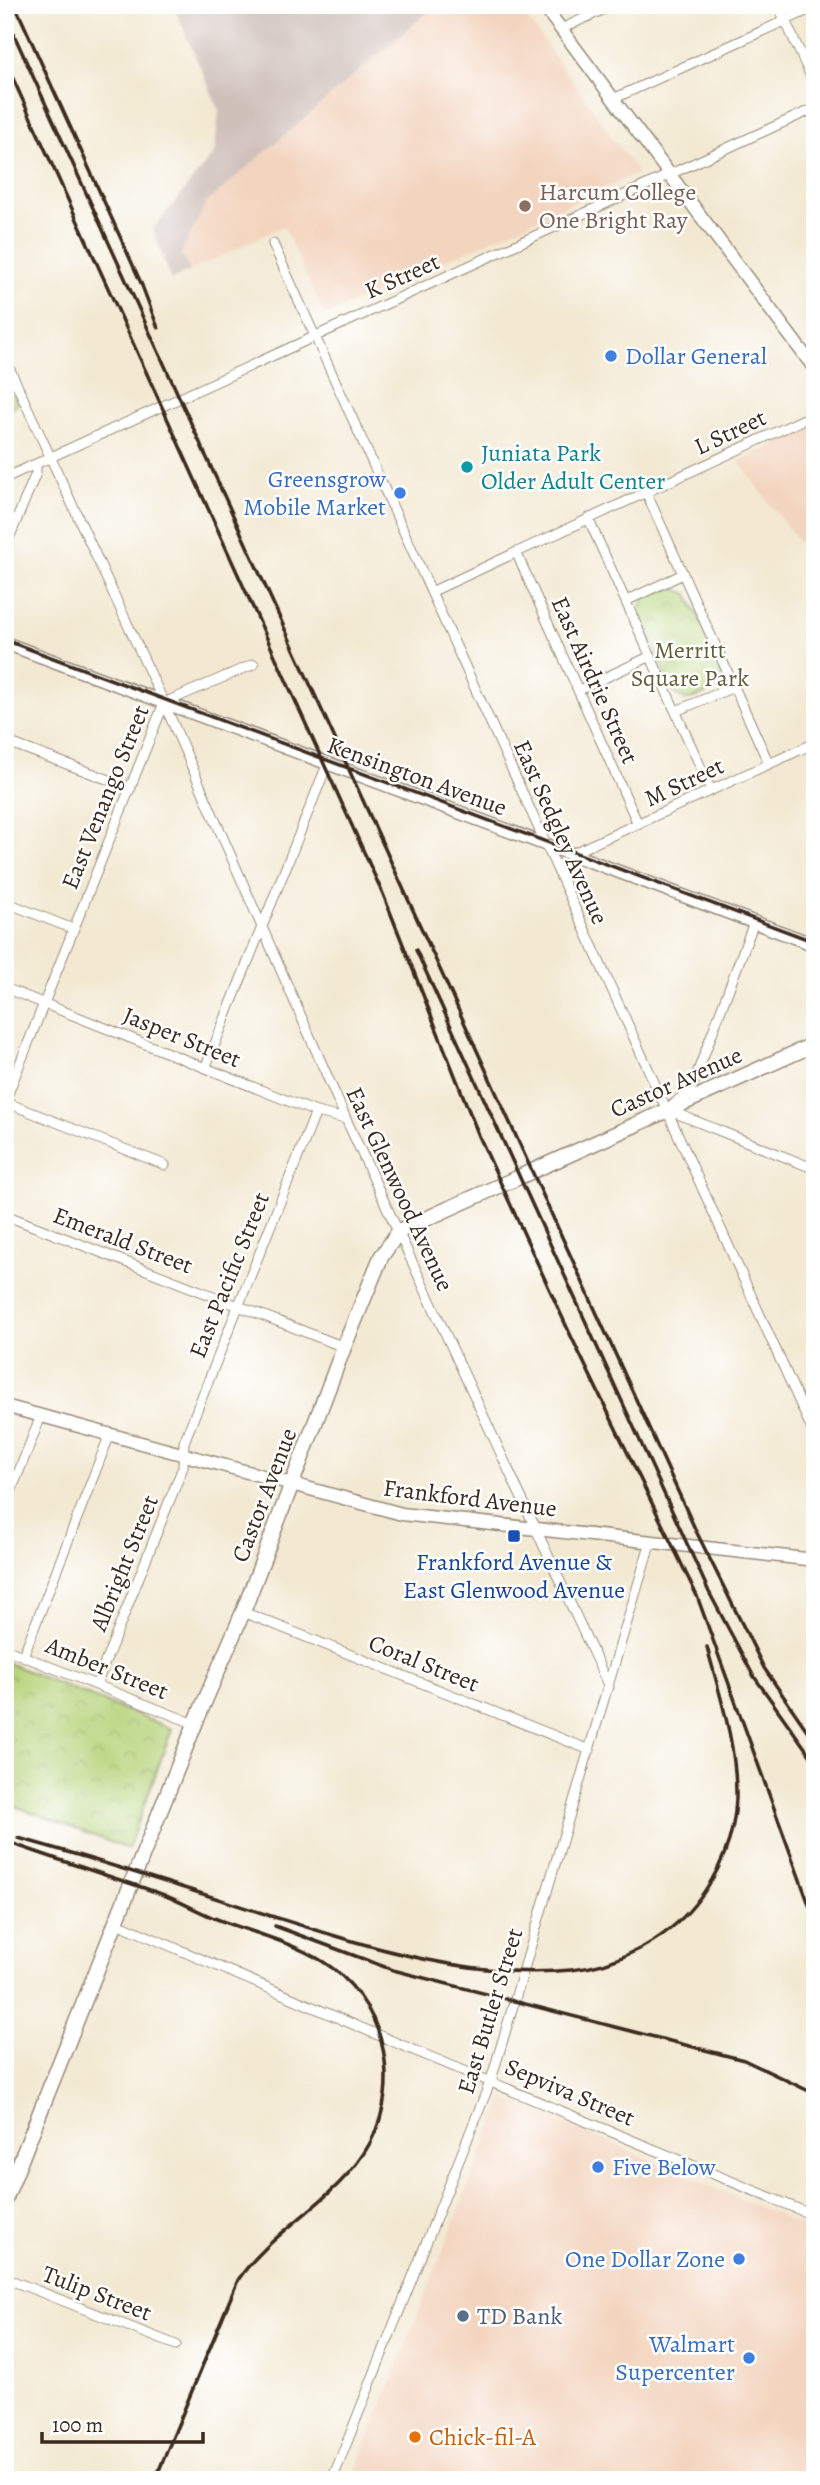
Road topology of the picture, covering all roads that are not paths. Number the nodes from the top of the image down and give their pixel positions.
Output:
1 (543, 5) edge
2 (613, 5) edge
3 (778, 5) edge
4 (815, 7) edge
5 (785, 20) junction
6 (561, 29) junction
7 (815, 85) edge
8 (613, 99) junction
9 (815, 108) edge
10 (670, 176) junction
11 (273, 244) dead end
12 (314, 336) junction
13 (5, 359) edge
14 (815, 369) edge
15 (815, 414) edge
16 (50, 458) junction
17 (36, 464) junction
18 (5, 478) edge
19 (646, 492) junction
20 (588, 517) junction
21 (5, 548) edge
22 (516, 552) junction
23 (683, 574) junction
24 (433, 591) junction
25 (626, 601) junction
26 (5, 643) edge
27 (651, 656) junction
28 (254, 664) dead end
29 (734, 687) junction
30 (579, 690) junction
31 (164, 704) junction
32 (676, 711) junction
33 (5, 741) edge
34 (815, 743) edge
35 (769, 764) junction
36 (327, 765) junction
37 (131, 788) junction
38 (711, 790) junction
39 (638, 824) junction
40 (545, 846) junction
41 (569, 855) junction
42 (5, 902) edge
43 (754, 922) junction
44 (261, 927) junction
45 (73, 929) junction
46 (815, 945) edge
47 (5, 988) edge
48 (44, 1003) junction
49 (815, 1044) edge
50 (206, 1066) junction
51 (5, 1101) edge
52 (668, 1110) junction
53 (316, 1112) junction
54 (346, 1119) junction
55 (165, 1165) dead end
56 (815, 1169) edge
57 (5, 1214) edge
58 (398, 1231) junction
59 (238, 1306) junction
60 (344, 1347) junction
61 (5, 1406) edge
62 (41, 1416) junction
63 (110, 1434) junction
64 (815, 1436) edge
65 (181, 1454) junction
66 (292, 1487) junction
67 (5, 1506) edge
68 (534, 1528) junction
69 (651, 1541) junction
70 (815, 1560) edge
71 (243, 1612) junction
72 (5, 1649) edge
73 (23, 1656) junction
74 (96, 1685) junction
75 (609, 1687) junction
76 (195, 1724) junction
77 (590, 1751) junction
78 (117, 1923) junction
79 (491, 2080) junction
80 (5, 2200) edge
81 (815, 2216) edge
82 (5, 2278) edge
83 (176, 2344) dead end
84 (332, 2480) edge

1 - 6 main road
2 - 6 street
3 - 5 street
4 - 5 street
5 - 7 street
5 - 8 street
6 - 8 main road
8 - 10 main road
9 - 10 street, K Street
10 - 12 street, K Street
10 - 14 main road
11 - 12 street, East Sedgley Avenue
12 - 16 street, K Street
12 - 24 street, East Sedgley Avenue
13 - 16 street, East Venango Street
15 - 19 street, L Street
16 - 17 street, K Street
16 - 31 street, East Venango Street
17 - 18 street, K Street
17 - 21 street
19 - 20 street, L Street
19 - 23 street
20 - 22 street, L Street
20 - 25 street
22 - 24 street, L Street
22 - 30 street, East Airdrie Street
23 - 25 street
23 - 29 street
24 - 40 street, East Sedgley Avenue
25 - 27 street
26 - 31 main road, Kensington Avenue
27 - 30 street
27 - 32 street
28 - 31 street
29 - 32 street
29 - 35 street
30 - 39 street, East Airdrie Street
31 - 36 main road, Kensington Avenue
31 - 37 street, East Venango Street
31 - 44 street, East Glenwood Avenue
32 - 38 street
33 - 37 street
34 - 35 street, M Street
35 - 38 street, M Street
36 - 40 main road, Kensington Avenue
36 - 44 street
37 - 45 street, East Venango Street
38 - 39 street, M Street
39 - 41 street, M Street
40 - 41 main road, Kensington Avenue
40 - 52 street, East Sedgley Avenue
41 - 43 main road, Kensington Avenue
42 - 45 street
43 - 46 main road, Kensington Avenue
43 - 52 street
44 - 50 street
44 - 54 street, East Glenwood Avenue
45 - 48 street, East Venango Street
47 - 48 street, Jasper Street
48 - 50 street, Jasper Street
48 - 51 street, East Venango Street
49 - 52 main road, Castor Avenue
50 - 53 street, Jasper Street
51 - 55 street
52 - 56 street
52 - 58 main road, Castor Avenue
52 - 64 street, East Sedgley Avenue
53 - 54 street, Jasper Street
53 - 59 street, East Pacific Street
54 - 58 street, East Glenwood Avenue
57 - 59 street, Emerald Street
58 - 60 main road, Castor Avenue
58 - 68 street, East Glenwood Avenue
59 - 60 street, Emerald Street
59 - 65 street, East Pacific Street
60 - 66 main road, Castor Avenue
61 - 62 main road, Frankford Avenue
62 - 63 main road, Frankford Avenue
62 - 67 street
63 - 65 main road, Frankford Avenue
63 - 73 street
65 - 66 main road, Frankford Avenue
65 - 74 street, Albright Street
66 - 68 main road, Frankford Avenue
66 - 71 main road, Castor Avenue
68 - 69 main road, Frankford Avenue
68 - 75 street, East Glenwood Avenue
69 - 70 main road, Frankford Avenue
69 - 75 street, East Butler Street
71 - 76 main road, Castor Avenue
71 - 77 street, Coral Street
72 - 73 street, Amber Street
73 - 74 street, Amber Street
74 - 76 street, Amber Street
75 - 77 street, East Butler Street
76 - 78 main road, Castor Avenue
77 - 79 street, East Butler Street
78 - 79 street, Sepviva Street
78 - 80 main road, Castor Avenue
79 - 81 street, Sepviva Street
79 - 84 street, East Butler Street
82 - 83 street, Tulip Street

